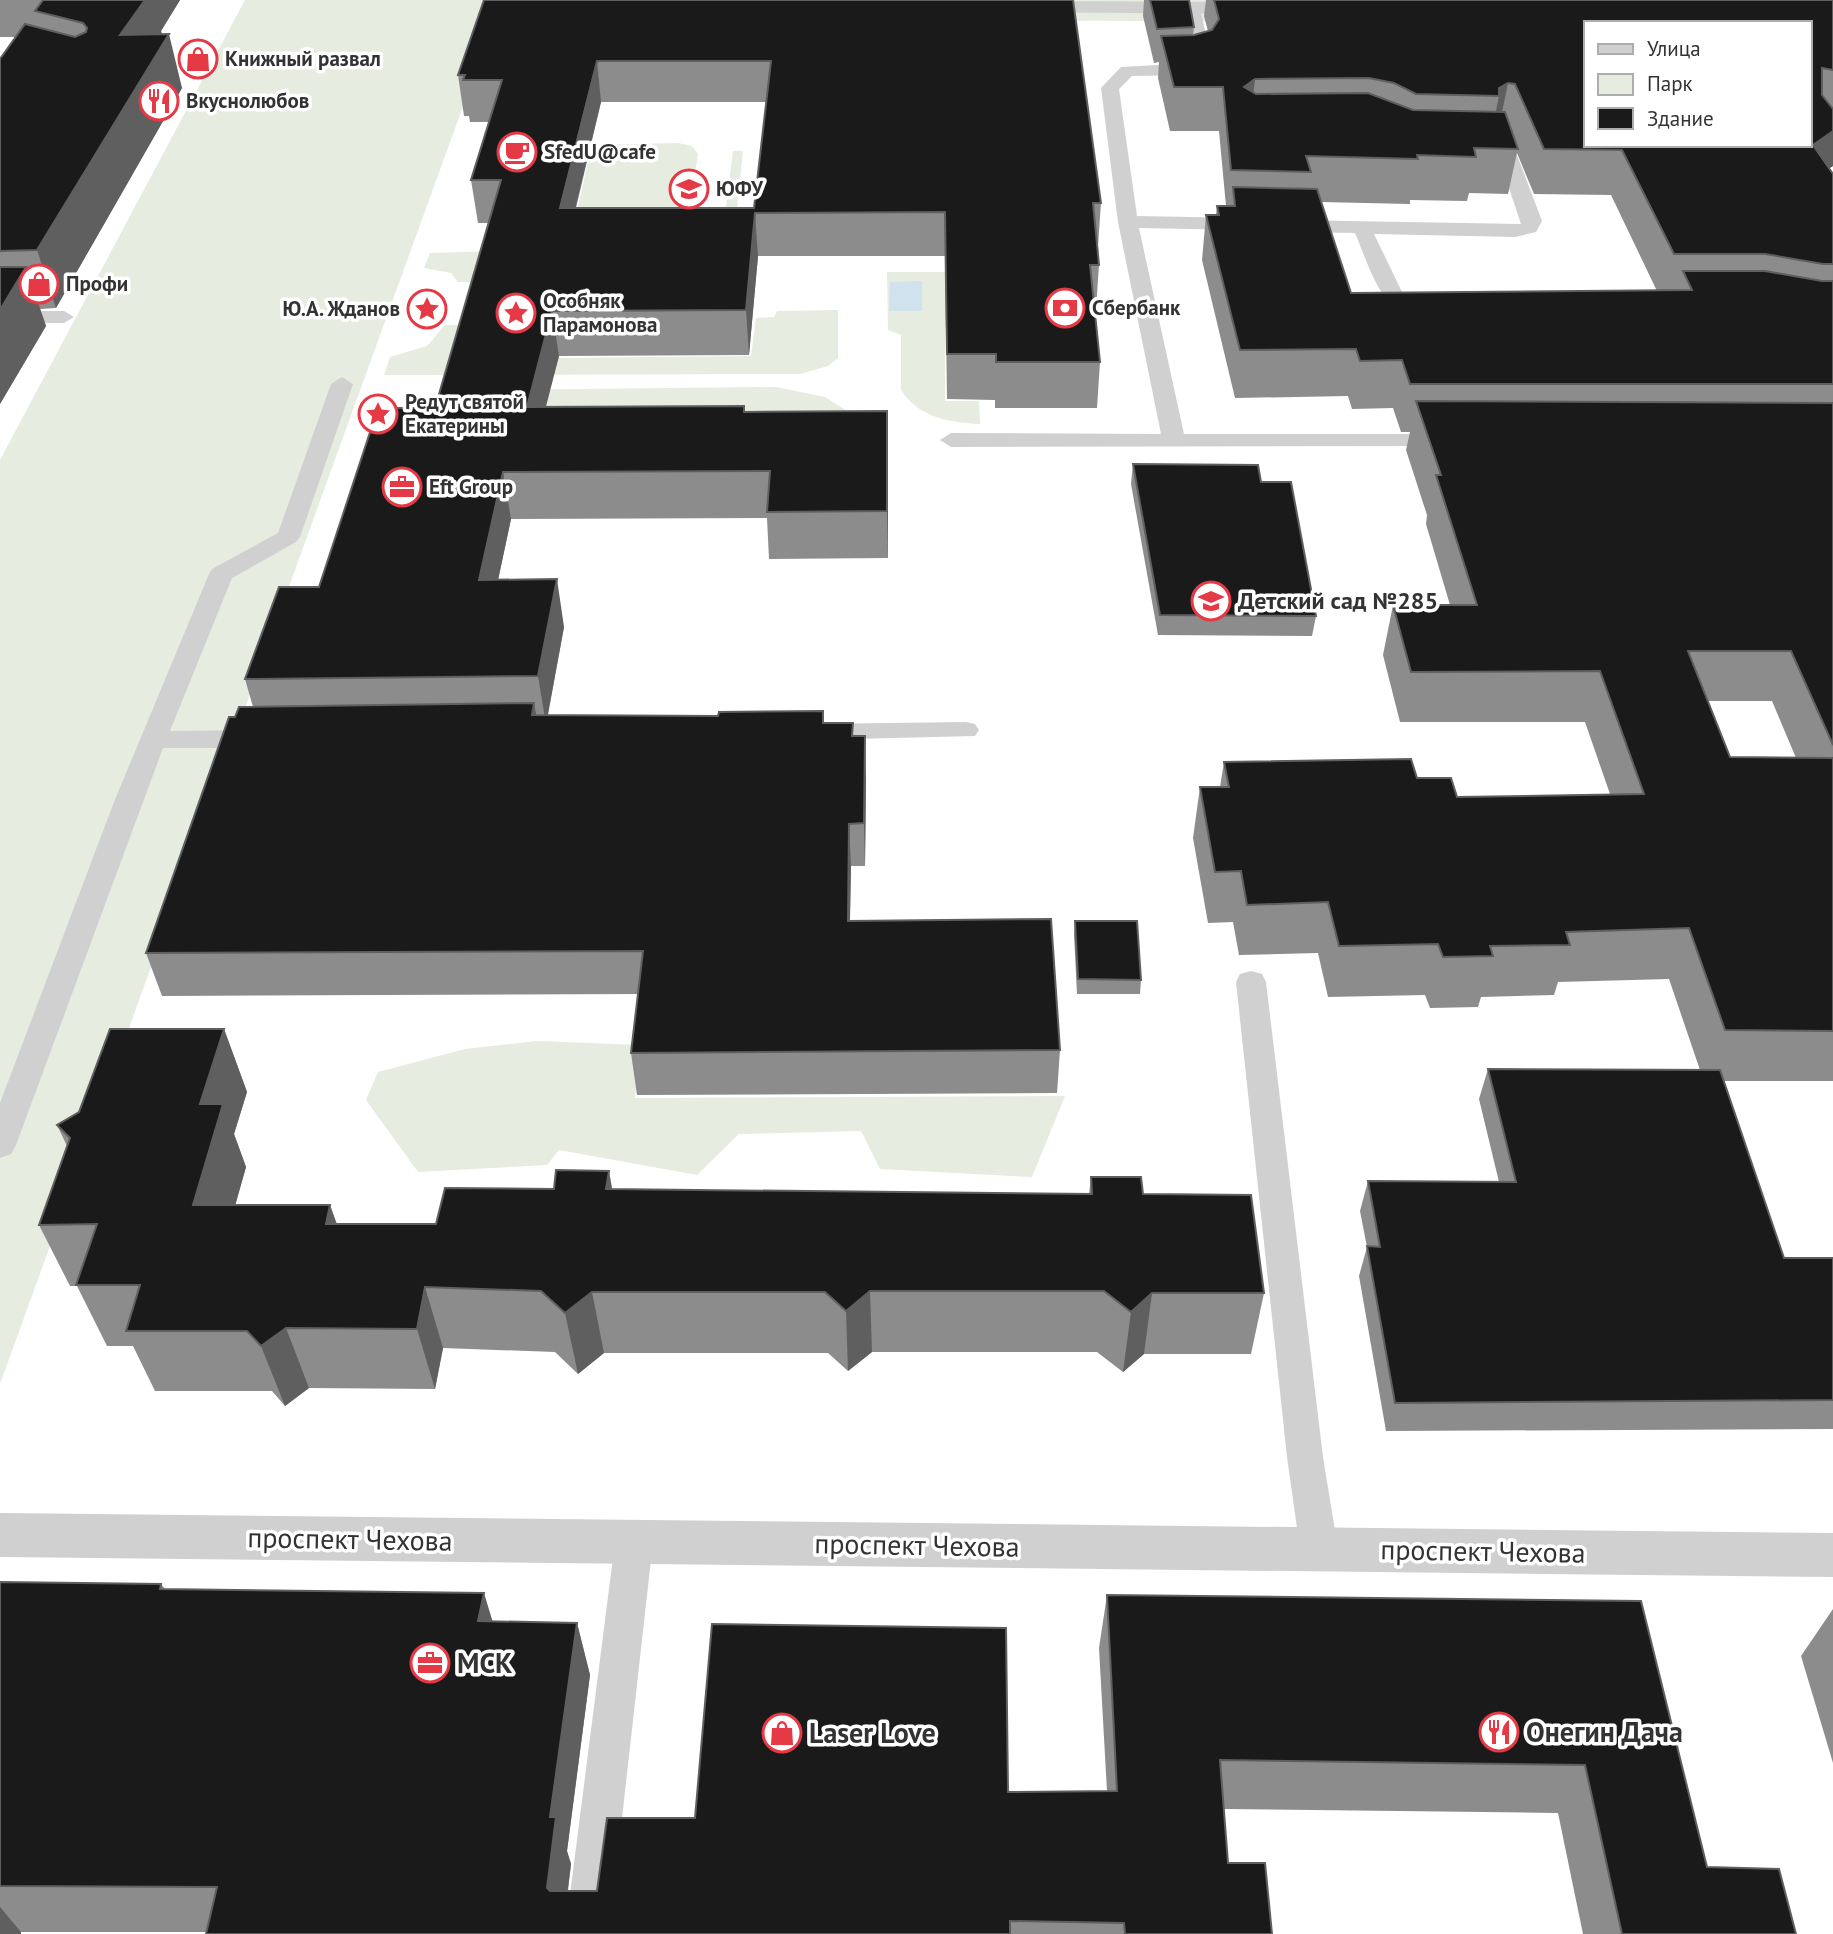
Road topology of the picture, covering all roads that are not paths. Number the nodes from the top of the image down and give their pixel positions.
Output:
1 (1001, 6) edge
2 (1192, 8) junction
3 (1276, 8) edge
4 (1480, 148) edge
5 (1128, 222) junction
6 (1362, 228) junction
7 (1441, 311) edge
8 (0, 317) edge
9 (64, 317) dead end
10 (342, 384) dead end
11 (951, 440) dead end
12 (1174, 440) junction
13 (1476, 441) edge
14 (965, 730) dead end
15 (784, 732) edge
16 (294, 738) edge
17 (154, 740) junction
18 (1251, 982) dead end
19 (0, 1145) edge
20 (0, 1535) edge
21 (634, 1542) junction
22 (1320, 1549) junction
23 (1833, 1555) edge
24 (587, 1934) edge

1 - 2 street
2 - 3 street
2 - 5 lane
4 - 6 lane
5 - 6 lane
5 - 12 lane
6 - 7 lane
8 - 9 lane
10 - 17 lane
11 - 12 lane
12 - 13 lane
14 - 15 lane
16 - 17 lane
17 - 19 lane
18 - 22 lane
20 - 21 street, проспект Чехова
21 - 22 street, проспект Чехова
21 - 24 lane
22 - 23 street, проспект Чехова

